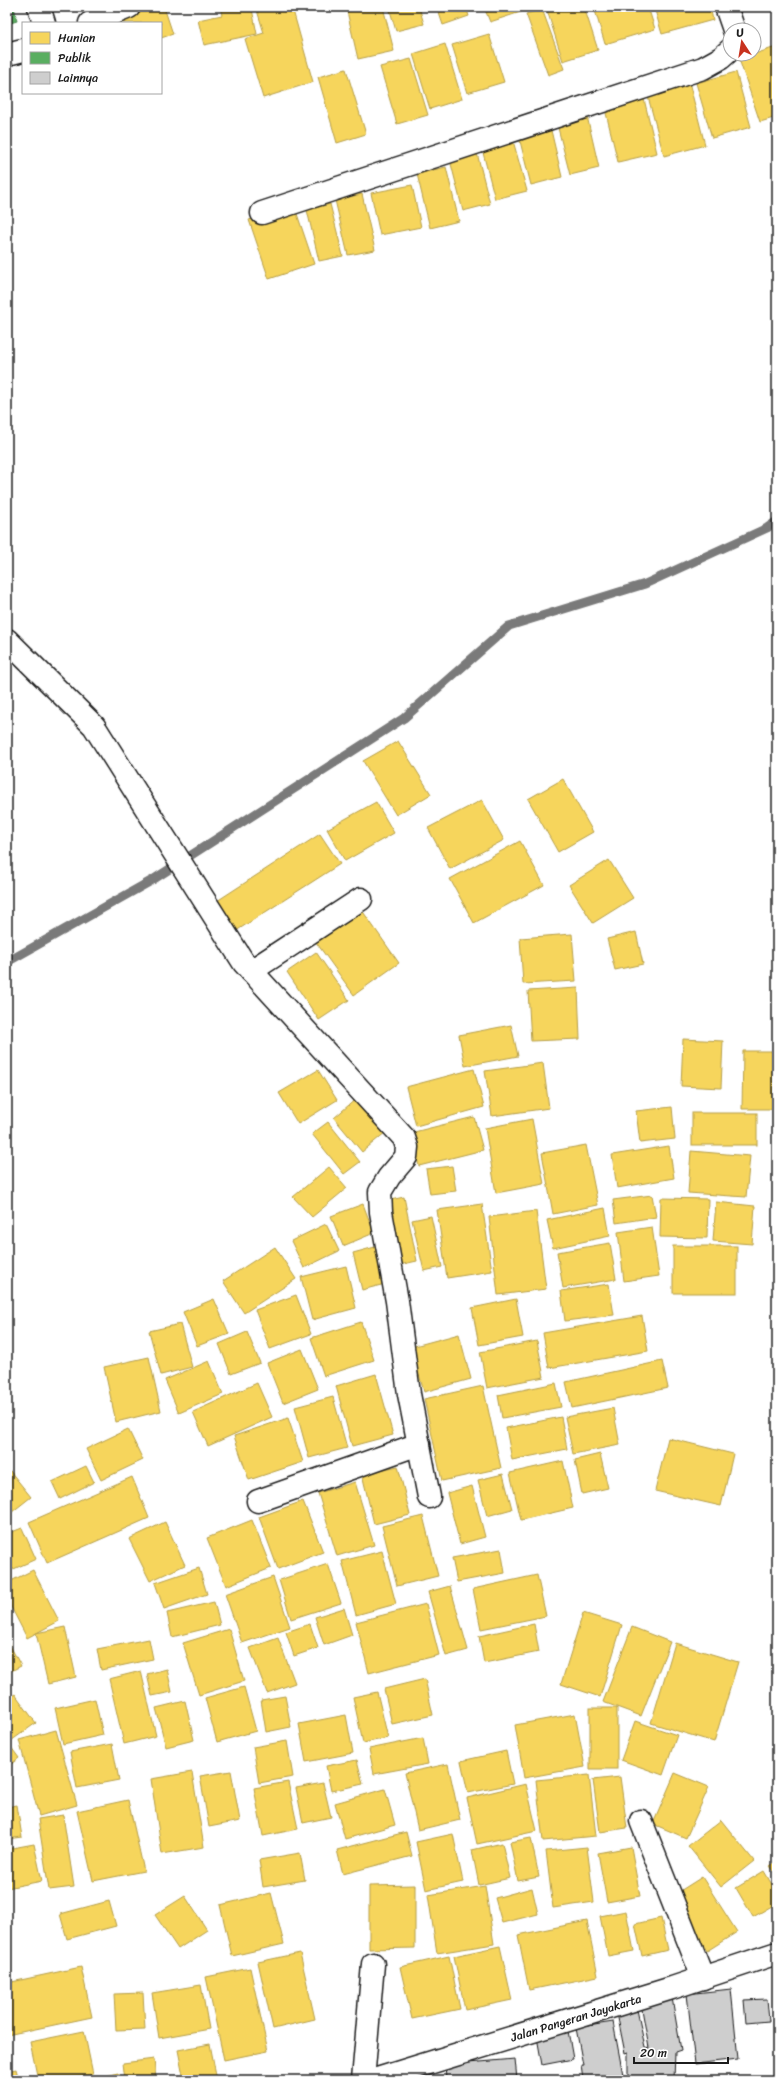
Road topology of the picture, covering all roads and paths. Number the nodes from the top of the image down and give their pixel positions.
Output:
1 (39, 7) edge
2 (129, 7) edge
3 (726, 7) edge
4 (44, 22) edge
5 (92, 22) edge
6 (731, 22) edge
7 (22, 50) edge
8 (7, 54) edge
9 (722, 57) edge
10 (262, 213) dead end
11 (7, 640) edge
12 (361, 899) dead end
13 (251, 971) junction
14 (419, 1444) junction
15 (429, 1497) dead end
16 (258, 1501) dead end
17 (641, 1821) dead end
18 (777, 1953) edge
19 (373, 1964) dead end
20 (703, 1978) junction
21 (363, 2080) edge
22 (374, 2080) edge

1 - 4 street
2 - 5 street
3 - 6 street
7 - 8 street
9 - 10 street
11 - 13 street
12 - 13 street
13 - 14 street
14 - 15 street
14 - 16 street
17 - 20 street
18 - 20 street, Jalan Pangeran Jayakarta
19 - 21 street
20 - 22 street, Jalan Pangeran Jayakarta

